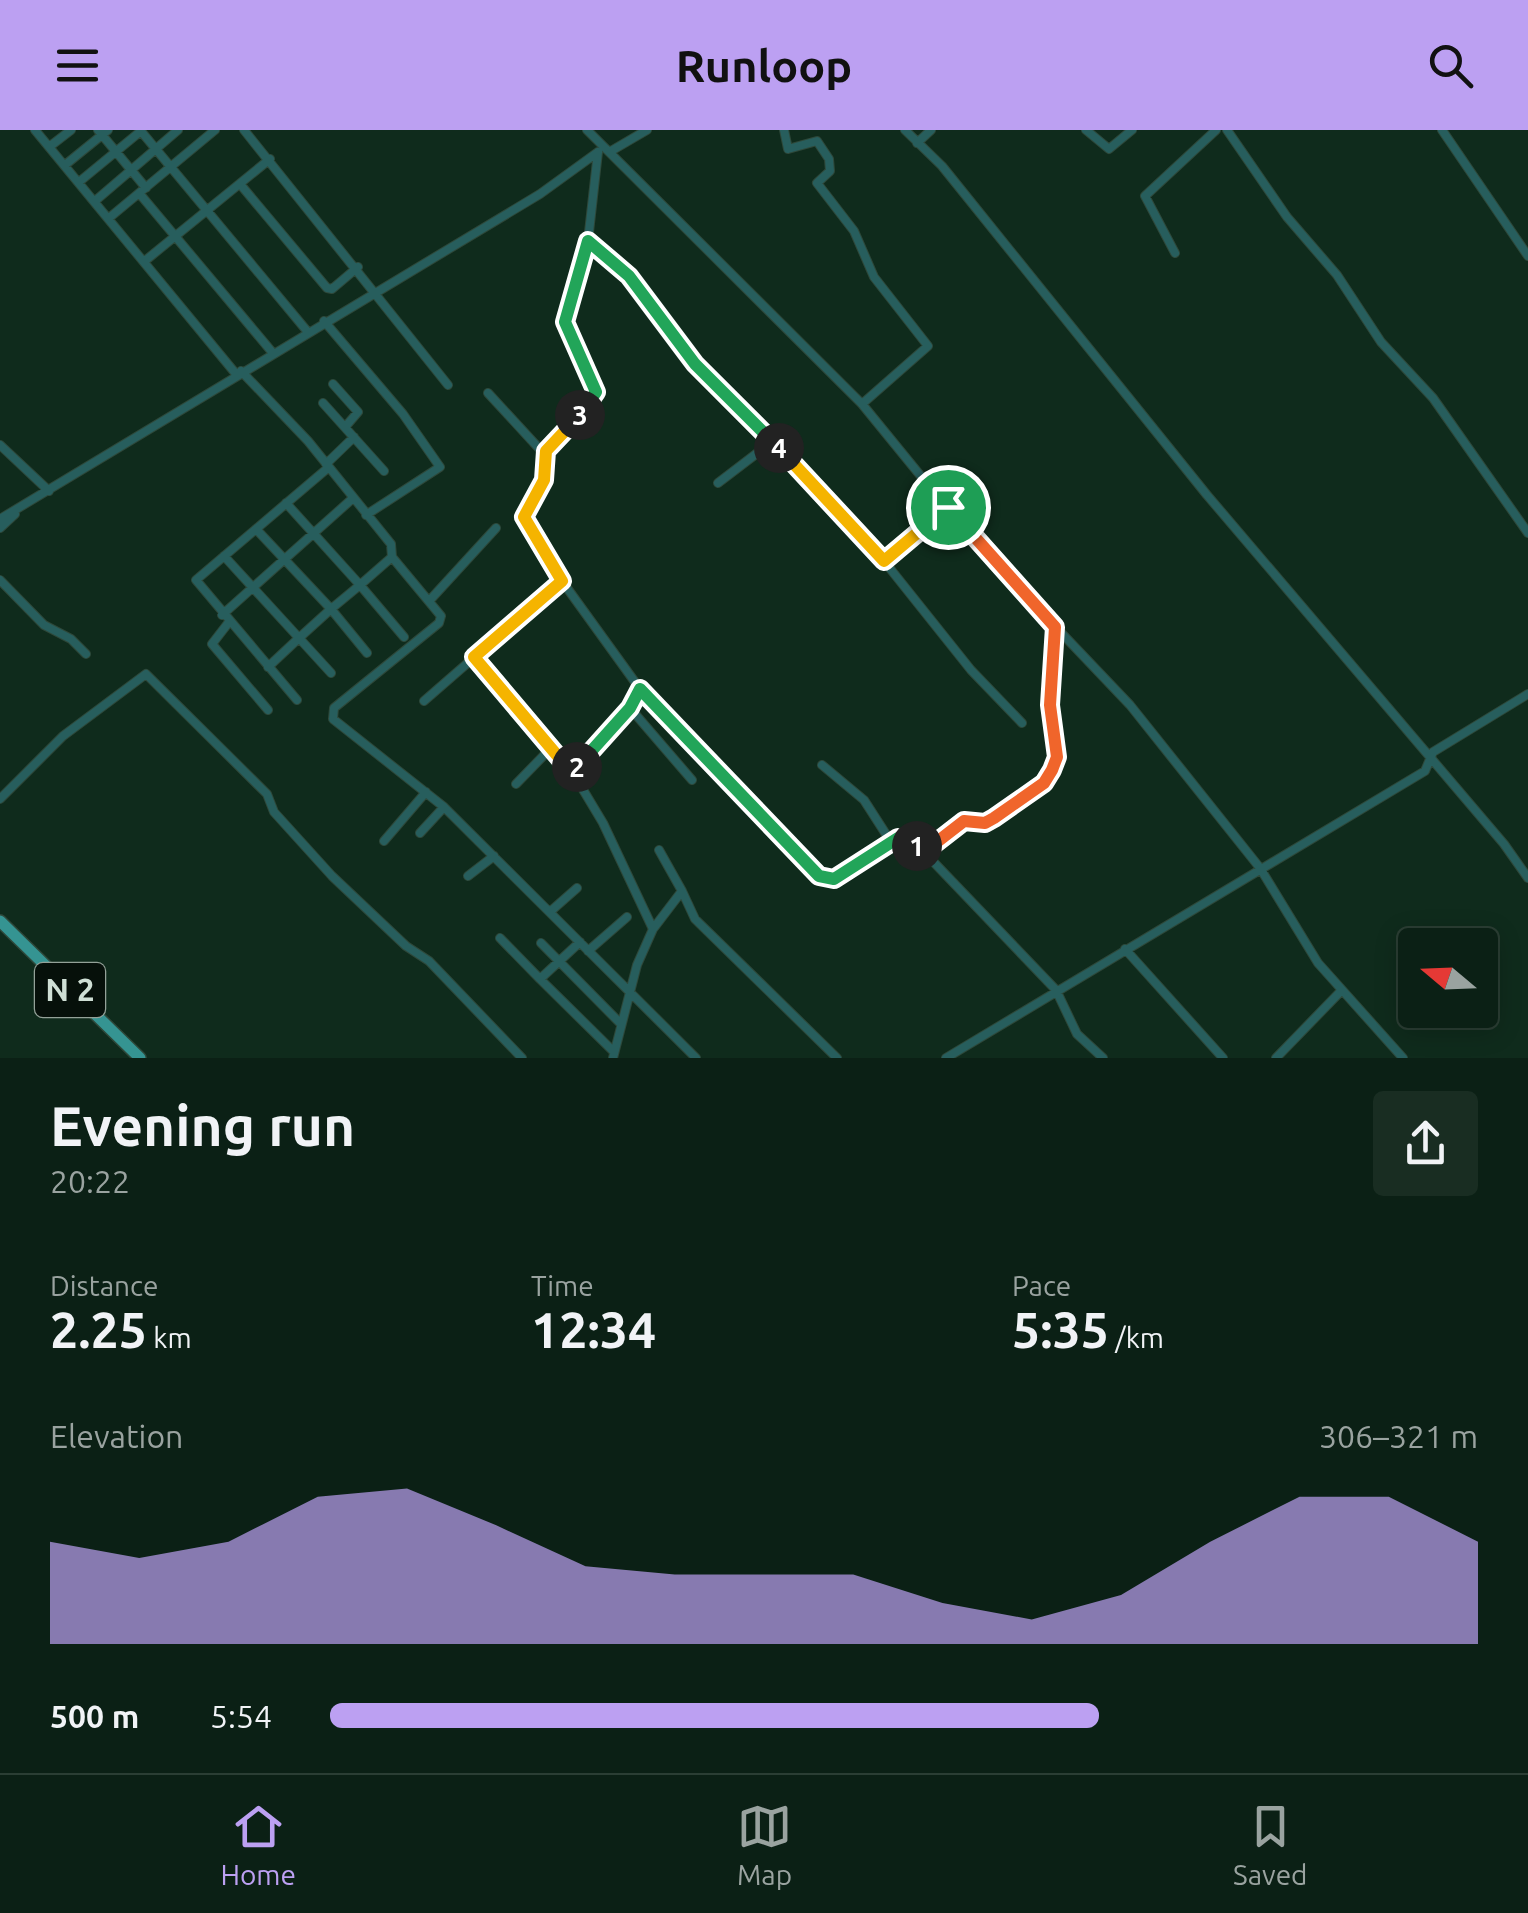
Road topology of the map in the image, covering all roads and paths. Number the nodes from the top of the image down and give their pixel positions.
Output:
1 (35, 130) edge
2 (71, 130) edge
3 (140, 130) edge
4 (178, 130) edge
5 (215, 130) edge
6 (244, 130) edge
7 (587, 130) edge
8 (647, 130) edge
9 (784, 130) edge
10 (905, 130) edge
11 (931, 130) edge
12 (1086, 130) edge
13 (1132, 130) edge
14 (1216, 130) edge
15 (1227, 130) edge
16 (1442, 130) edge
17 (102, 132) edge
18 (917, 143) junction
19 (49, 147) junction
20 (156, 149) junction
21 (605, 150) junction
22 (116, 152) junction
23 (270, 159) junction
24 (65, 165) junction
25 (170, 167) junction
26 (131, 170) junction
27 (79, 182) junction
28 (240, 184) junction
29 (142, 191) junction
30 (95, 200) junction
31 (207, 211) junction
32 (110, 218) junction
33 (176, 236) junction
34 (588, 241) junction
35 (1175, 253) dead end
36 (1528, 256) edge
37 (146, 260) junction
38 (358, 267) junction
39 (376, 292) junction
40 (324, 320) junction
41 (308, 331) junction
42 (272, 352) junction
43 (238, 372) junction
44 (333, 384) dead end
45 (448, 385) dead end
46 (488, 393) dead end
47 (323, 403) dead end
48 (862, 404) junction
49 (346, 426) junction
50 (354, 438) junction
51 (773, 441) junction
52 (0, 445) edge
53 (546, 456) junction
54 (328, 465) junction
55 (384, 470) dead end
56 (718, 483) dead end
57 (49, 491) junction
58 (352, 499) junction
59 (286, 504) junction
60 (948, 507) junction
61 (22, 509) junction
62 (366, 516) junction
63 (0, 518) edge
64 (0, 528) edge
65 (496, 528) dead end
66 (256, 529) junction
67 (1528, 533) edge
68 (314, 534) junction
69 (224, 556) junction
70 (392, 557) junction
71 (285, 560) junction
72 (884, 561) junction
73 (0, 580) edge
74 (562, 581) junction
75 (360, 586) junction
76 (254, 587) junction
77 (430, 600) junction
78 (331, 609) junction
79 (226, 619) junction
80 (1055, 627) junction
81 (404, 636) dead end
82 (299, 638) junction
83 (367, 653) dead end
84 (86, 654) dead end
85 (474, 660) junction
86 (268, 668) junction
87 (331, 674) dead end
88 (640, 689) junction
89 (1528, 694) edge
90 (297, 700) dead end
91 (424, 701) dead end
92 (630, 708) junction
93 (268, 710) dead end
94 (1022, 723) dead end
95 (550, 749) junction
96 (1430, 760) junction
97 (822, 765) dead end
98 (572, 773) junction
99 (692, 780) dead end
100 (516, 784) dead end
101 (426, 792) junction
102 (0, 800) edge
103 (444, 807) junction
104 (420, 833) dead end
105 (384, 841) dead end
106 (891, 842) junction
107 (659, 850) dead end
108 (924, 852) junction
109 (494, 856) junction
110 (1260, 868) junction
111 (468, 876) dead end
112 (1528, 878) edge
113 (577, 888) dead end
114 (682, 891) junction
115 (552, 910) junction
116 (627, 917) dead end
117 (0, 922) edge
118 (653, 929) junction
119 (500, 938) dead end
120 (580, 942) junction
121 (542, 943) dead end
122 (1125, 948) junction
123 (588, 951) junction
124 (559, 961) junction
125 (540, 979) junction
126 (1056, 990) junction
127 (1342, 990) junction
128 (629, 992) junction
129 (620, 1022) junction
130 (614, 1055) edge
131 (140, 1058) edge
132 (522, 1058) edge
133 (696, 1058) edge
134 (836, 1058) edge
135 (946, 1058) edge
136 (1103, 1058) edge
137 (1223, 1058) edge
138 (1276, 1058) edge
139 (1403, 1058) edge

1 - 19 street
2 - 19 street
3 - 20 street
3 - 22 street
4 - 20 street
5 - 25 street
6 - 23 street
7 - 21 street
8 - 21 street
9 - 48 street
10 - 18 street
11 - 18 street
12 - 13 street
14 - 35 street
15 - 67 street
16 - 36 street
17 - 22 street
17 - 24 street
18 - 96 street
19 - 24 street
20 - 25 street
20 - 26 street
21 - 34 street
21 - 39 street
21 - 48 street
22 - 26 street
22 - 27 street
23 - 28 street
23 - 38 street
24 - 27 street
25 - 29 street
25 - 31 street
26 - 29 street
26 - 30 street
27 - 30 street
28 - 31 street
28 - 38 street
29 - 32 street
29 - 33 street
30 - 32 street
31 - 33 street
31 - 41 street
32 - 37 street
33 - 37 street
33 - 42 street
34 - 51 street
34 - 53 street
37 - 43 street
38 - 39 street
39 - 40 street
39 - 45 street
40 - 41 street
40 - 62 street
41 - 42 street
42 - 43 street
43 - 54 street
43 - 57 street
44 - 49 street
46 - 53 street
47 - 49 street
48 - 60 street
49 - 50 street
50 - 54 street
50 - 55 street
51 - 56 street
51 - 72 street
52 - 57 street
53 - 74 street
54 - 58 street
54 - 59 street
57 - 61 street
58 - 62 street
58 - 68 street
59 - 66 street
59 - 68 street
60 - 72 street
60 - 80 street
61 - 63 street
61 - 64 street
62 - 70 street
65 - 77 street
66 - 69 street
66 - 71 street
68 - 71 street
68 - 75 street
69 - 76 street
69 - 79 street
70 - 75 street
70 - 77 street
71 - 76 street
71 - 78 street
72 - 94 street
73 - 84 street
74 - 85 street
74 - 88 street
75 - 78 street
75 - 81 street
76 - 79 street
76 - 82 street
77 - 101 street
78 - 82 street
78 - 83 street
79 - 86 street
79 - 93 street
80 - 108 street
80 - 110 street
82 - 86 street
82 - 87 street
85 - 91 street
85 - 95 street
86 - 90 street
88 - 92 street
88 - 106 street
89 - 96 street
92 - 98 street
92 - 99 street
95 - 98 street
95 - 100 street
96 - 110 street
96 - 112 street
97 - 106 street
98 - 118 street
101 - 103 street
101 - 105 street
102 - 132 street
103 - 104 street
103 - 109 street
106 - 108 street
107 - 114 street
108 - 126 street
109 - 111 street
109 - 115 street
110 - 122 street
110 - 127 street
113 - 115 street
114 - 118 street
114 - 134 street
115 - 120 street
116 - 123 street
117 - 131 main road, N 2
118 - 128 street
119 - 125 street
120 - 123 street
120 - 124 street
121 - 124 street
122 - 126 street
122 - 137 street
123 - 128 street
124 - 125 street
124 - 129 street
125 - 130 street
126 - 135 street
126 - 136 street
127 - 138 street
127 - 139 street
128 - 129 street
128 - 133 street
129 - 130 street

